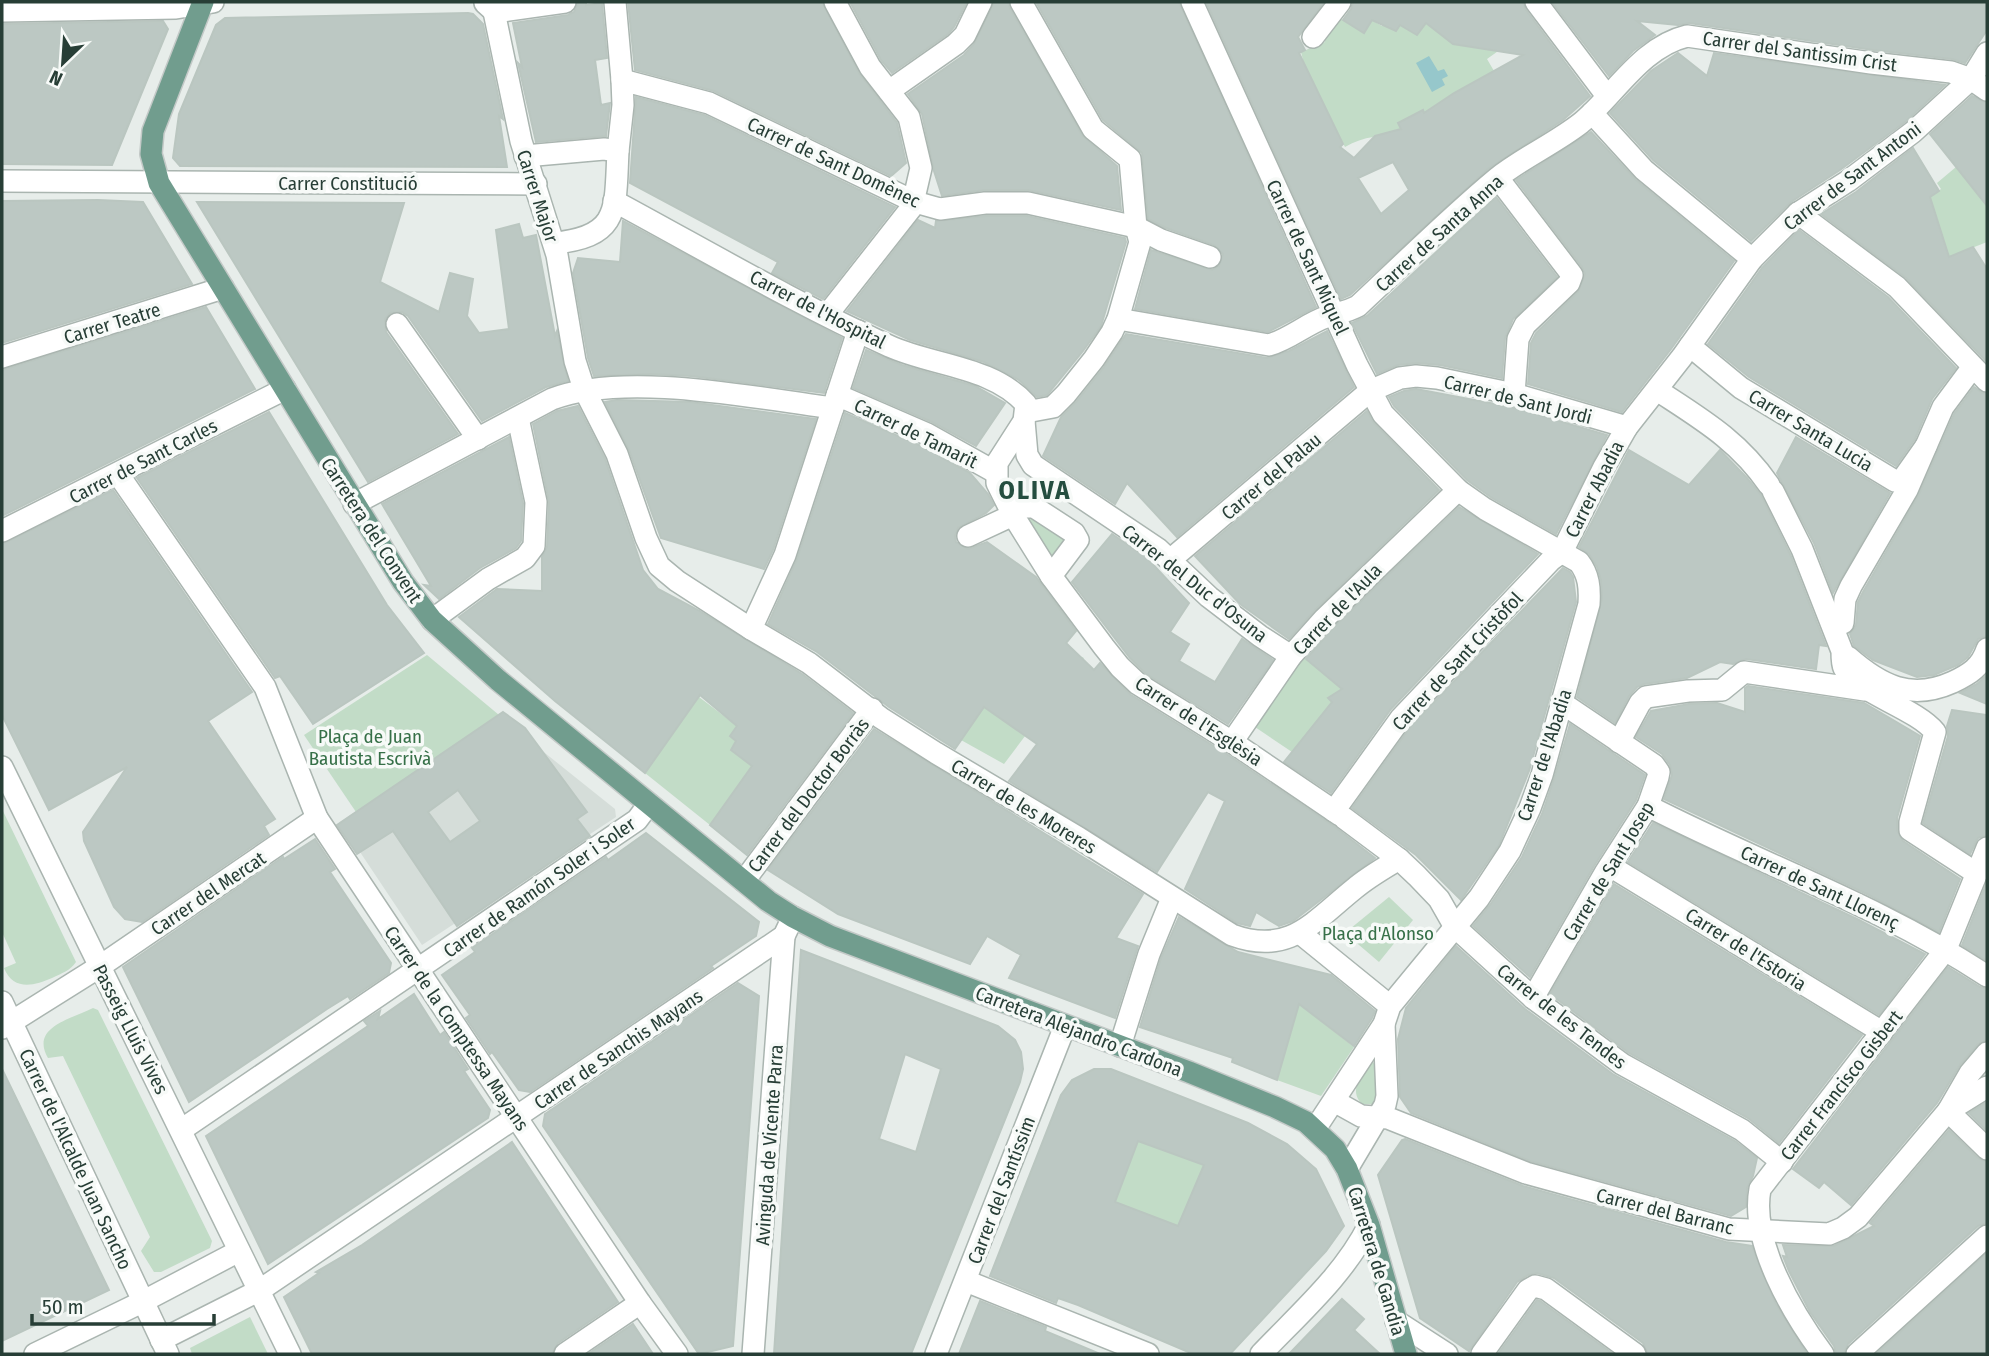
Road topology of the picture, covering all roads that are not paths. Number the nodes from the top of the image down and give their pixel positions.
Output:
1 (206, 2) edge
2 (565, 2) edge
3 (615, 2) edge
4 (835, 2) edge
5 (981, 2) edge
6 (1021, 2) edge
7 (1192, 2) edge
8 (1340, 2) edge
9 (1536, 2) edge
10 (490, 5) edge
11 (2, 11) edge
12 (1313, 37) dead end
13 (1987, 53) edge
14 (622, 80) junction
15 (1979, 84) edge
16 (889, 91) junction
17 (1607, 96) junction
18 (1592, 113) junction
19 (618, 151) junction
20 (525, 156) junction
21 (1498, 178) junction
22 (2, 181) edge
23 (159, 183) junction
24 (536, 184) junction
25 (614, 201) junction
26 (915, 202) junction
27 (1798, 213) junction
28 (1136, 227) junction
29 (554, 243) junction
30 (1210, 257) dead end
31 (1752, 259) junction
32 (223, 288) junction
33 (1336, 314) junction
34 (827, 315) junction
35 (1118, 319) junction
36 (397, 324) dead end
37 (858, 331) junction
38 (1689, 346) junction
39 (2, 357) edge
40 (1980, 374) edge
41 (285, 389) junction
42 (584, 389) junction
43 (1657, 390) junction
44 (1370, 391) junction
45 (1514, 394) junction
46 (835, 401) junction
47 (1025, 412) junction
48 (518, 418) junction
49 (1627, 427) junction
50 (478, 439) junction
51 (1926, 446) junction
52 (995, 472) junction
53 (118, 474) junction
54 (1458, 490) junction
55 (354, 504) junction
56 (1013, 515) junction
57 (2, 531) edge
58 (968, 536) dead end
59 (646, 538) joint
60 (1562, 552) junction
61 (1170, 560) junction
62 (1583, 567) joint
63 (1051, 576) junction
64 (432, 620) junction
65 (1843, 623) dead end
66 (755, 631) junction
67 (1987, 649) edge
68 (1842, 651) junction
69 (1291, 656) junction
70 (1698, 679) dead end
71 (1735, 680) junction
72 (1865, 690) junction
73 (1562, 703) junction
74 (872, 709) junction
75 (1232, 742) junction
76 (1619, 742) junction
77 (2, 767) edge
78 (649, 804) junction
79 (1648, 806) junction
80 (1339, 815) junction
81 (317, 818) junction
82 (1987, 848) edge
83 (1399, 859) junction
84 (1610, 866) junction
85 (1976, 873) junction
86 (744, 881) junction
87 (1172, 898) junction
88 (789, 927) junction
89 (1455, 927) junction
90 (1300, 933) junction
91 (1946, 949) junction
92 (100, 967) junction
93 (418, 971) junction
94 (1987, 976) edge
95 (1534, 998) junction
96 (2, 1002) edge
97 (1387, 1015) junction
98 (7, 1026) edge
99 (1065, 1026) junction
100 (1882, 1032) junction
101 (1119, 1046) junction
102 (1987, 1053) edge
103 (1987, 1087) edge
104 (1334, 1101) junction
105 (1948, 1111) junction
106 (1380, 1116) junction
107 (517, 1118) junction
108 (1315, 1129) junction
109 (181, 1130) junction
110 (1987, 1149) edge
111 (1782, 1162) junction
112 (1348, 1168) junction
113 (1369, 1225) junction
114 (1763, 1229) junction
115 (1987, 1236) edge
116 (239, 1251) junction
117 (966, 1281) junction
118 (260, 1290) junction
119 (142, 1302) junction
120 (640, 1303) junction
121 (1396, 1321) junction
122 (165, 1347) edge
123 (34, 1354) edge
124 (290, 1354) edge
125 (565, 1354) edge
126 (677, 1354) edge
127 (753, 1354) edge
128 (936, 1354) edge
129 (1149, 1354) edge
130 (1261, 1354) edge
131 (1406, 1354) edge
132 (1447, 1354) edge
133 (1482, 1354) edge
134 (1635, 1354) edge
135 (1823, 1354) edge
136 (1857, 1354) edge

1 - 11 street
1 - 23 main road, Carretera del Convent
2 - 10 street
3 - 14 street
4 - 16 street
5 - 16 street
6 - 28 street
7 - 33 street, Carrer de Sant Miquel
8 - 12 street
9 - 17 street
10 - 20 street, Carrer Major
13 - 15 street, Carrer de Sant Antoni
14 - 19 street
14 - 26 street, Carrer de Sant Domènec
15 - 17 street, Carrer del Santissim Crist
15 - 27 street, Carrer de Sant Antoni
16 - 26 street
17 - 18 street, Carrer de Santa Anna
18 - 21 street, Carrer de Santa Anna
18 - 31 street
19 - 20 street
19 - 25 street
20 - 24 street, Carrer Major
21 - 33 street, Carrer de Santa Anna
21 - 45 street
22 - 23 street, Carrer Constitució
23 - 24 street, Carrer Constitució
23 - 32 main road, Carretera del Convent
24 - 29 street, Carrer Major
25 - 29 street
25 - 34 street, Carrer de l'Hospital
26 - 28 street, Carrer de Sant Domènec
26 - 34 street
27 - 31 street, Carrer de Sant Antoni
27 - 40 street
28 - 30 street, Carrer de Sant Domènec
28 - 35 street
29 - 42 street, Carrer Major
31 - 38 street, Carrer de Sant Antoni
32 - 39 street, Carrer Teatre
32 - 41 main road, Carretera del Convent
33 - 35 street, Carrer de Santa Anna
33 - 44 street, Carrer de Sant Miquel
34 - 37 street, Carrer de l'Hospital
35 - 47 street
36 - 50 street
37 - 46 street
37 - 47 street, Carrer de l'Hospital
38 - 43 street, Carrer de Sant Antoni
38 - 51 street, Carrer Santa Lucia
40 - 51 street
41 - 53 street, Carrer de Sant Carles
41 - 55 main road, Carretera del Convent
42 - 46 street, Carrer de Tamarit
42 - 48 street, Carrer de Tamarit
42 - 59 street, Carrer Major
43 - 49 street, Carrer Abadia
43 - 68 street
44 - 45 street, Carrer de Sant Jordi
44 - 54 street, Carrer de Sant Miquel
44 - 61 street, Carrer del Palau
45 - 49 street, Carrer de Sant Jordi
46 - 52 street, Carrer de Tamarit
46 - 66 street
47 - 52 street
47 - 61 street, Carrer del Duc d'Osuna
48 - 50 street, Carrer de Tamarit
48 - 64 street
49 - 60 street, Carrer Abadia
50 - 55 street, Carrer de Tamarit
51 - 65 street
52 - 56 street, Carrer de l'Esglèsia
53 - 57 street, Carrer de Sant Carles
53 - 81 street, Carrer de la Comptessa Mayans
54 - 60 street, Carrer de Sant Miquel
54 - 69 street, Carrer de l'Aula
55 - 64 main road, Carretera del Convent
56 - 58 street
56 - 63 street, Carrer de l'Esglèsia
56 - 63 street
59 - 66 street, Carrer de les Moreres
60 - 62 street, Carrer de Sant Miquel
60 - 80 street, Carrer de Sant Cristòfol
61 - 69 street, Carrer del Duc d'Osuna
62 - 73 street, Carrer de l'Abadia
63 - 75 street, Carrer de l'Esglèsia
64 - 78 main road, Carretera del Convent
66 - 74 street, Carrer de les Moreres
67 - 68 street
68 - 72 street
69 - 75 street, Carrer de l'Aula
70 - 71 street
71 - 72 street
71 - 76 street
72 - 85 street
73 - 76 street, Carrer de Sant Josep
73 - 89 street, Carrer de l'Abadia
74 - 86 street, Carrer del Doctor Borràs
74 - 87 street, Carrer de les Moreres
75 - 80 street, Carrer de l'Esglèsia
76 - 79 street, Carrer de Sant Josep
77 - 92 street, Passeig Lluis Vives
78 - 86 main road, Carretera del Convent
78 - 93 street, Carrer de Ramón Soler i Soler
79 - 84 street, Carrer de Sant Josep
79 - 91 street, Carrer de Sant Llorenç
80 - 83 street, Carrer de l'Esglèsia
81 - 92 street, Carrer del Mercat
81 - 93 street, Carrer de la Comptessa Mayans
82 - 85 street, Carrer Francisco Gisbert
83 - 89 street
83 - 90 street
84 - 95 street, Carrer de Sant Josep
84 - 100 street, Carrer de l'Estoria
85 - 91 street, Carrer Francisco Gisbert
86 - 88 main road, Carretera del Convent
87 - 90 street, Carrer de les Moreres
87 - 101 street
88 - 99 main road, Carretera Alejandro Cardona
88 - 107 street, Carrer de Sanchis Mayans
88 - 127 street, Avinguda de Vicente Parra
89 - 95 street, Carrer de les Tendes
89 - 97 street
90 - 97 street
91 - 94 street, Carrer de Sant Llorenç
91 - 100 street, Carrer Francisco Gisbert
92 - 98 street, Carrer del Mercat
92 - 109 street, Passeig Lluis Vives
93 - 107 street, Carrer de la Comptessa Mayans
93 - 109 street, Carrer de Ramón Soler i Soler
95 - 111 street, Carrer de les Tendes
96 - 98 street, Carrer de l'Alcalde Juan Sancho
97 - 104 street
97 - 106 street
98 - 119 street, Carrer de l'Alcalde Juan Sancho
99 - 101 main road, Carretera Alejandro Cardona
99 - 117 street, Carrer del Santíssim
100 - 111 street, Carrer Francisco Gisbert
101 - 108 main road, Carretera Alejandro Cardona
102 - 105 street
103 - 105 street, Carrer del Barranc
104 - 106 street
104 - 108 street
105 - 110 street
105 - 114 street, Carrer del Barranc
106 - 112 street
106 - 114 street, Carrer del Barranc
107 - 118 street, Carrer de Sanchis Mayans
107 - 120 street, Carrer de la Comptessa Mayans
108 - 112 main road, Carretera Alejandro Cardona
109 - 116 street, Passeig Lluis Vives
111 - 114 street, Carrer Francisco Gisbert
112 - 113 main road, Carretera de Gandia
113 - 121 main road, Carretera de Gandia
113 - 130 street
114 - 135 street, Carrer Francisco Gisbert
115 - 136 street
116 - 118 street, Passeig Lluis Vives
116 - 119 street
117 - 128 street, Carrer del Santíssim
117 - 129 street
118 - 122 street, Carrer de Sanchis Mayans
118 - 124 street, Passeig Lluis Vives
119 - 122 street, Carrer de l'Alcalde Juan Sancho
119 - 123 street
120 - 125 street
120 - 126 street, Carrer de la Comptessa Mayans
121 - 131 main road, Carretera de Gandia
121 - 132 street
133 - 134 street

